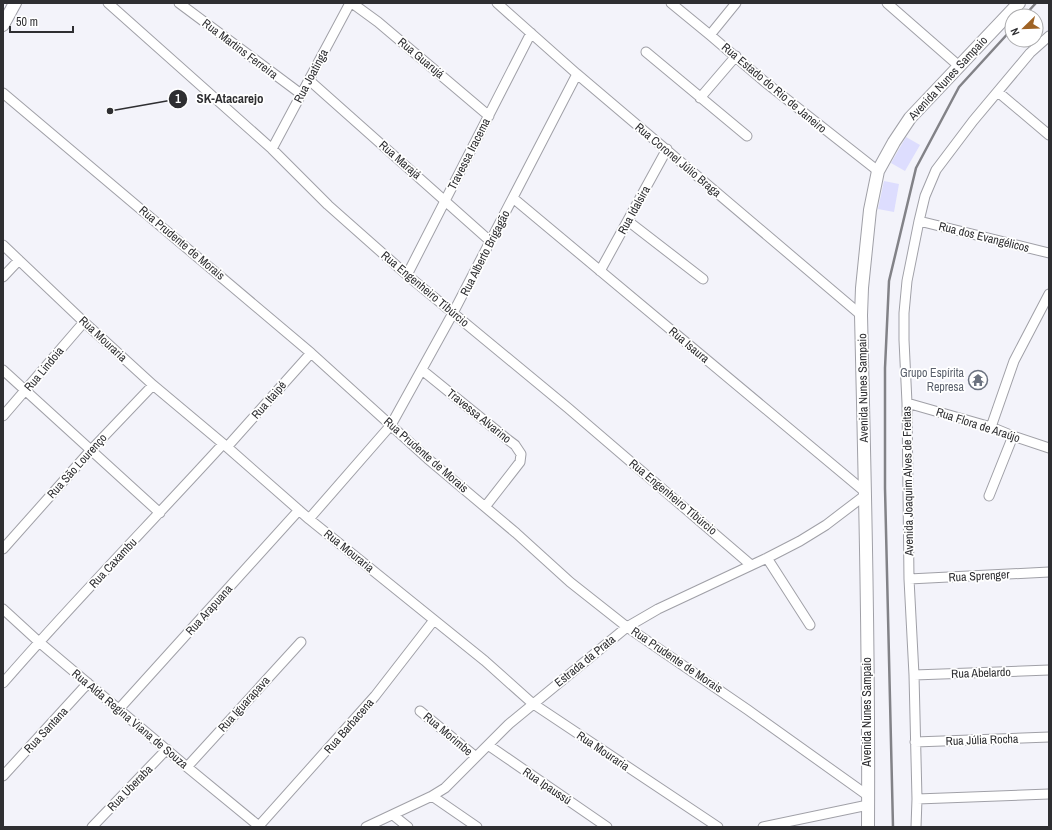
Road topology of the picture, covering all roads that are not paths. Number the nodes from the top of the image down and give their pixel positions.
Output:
1 (15, 3) edge
2 (108, 3) edge
3 (180, 3) edge
4 (351, 3) edge
5 (497, 3) edge
6 (671, 3) edge
7 (736, 3) edge
8 (887, 3) edge
9 (1019, 3) edge
10 (3, 25) edge
11 (531, 33) junction
12 (710, 35) junction
13 (1049, 36) edge
14 (646, 52) dead end
15 (736, 56) junction
16 (959, 66) junction
17 (577, 74) junction
18 (309, 80) junction
19 (3, 92) edge
20 (998, 92) junction
21 (301, 94) junction
22 (700, 98) junction
23 (489, 116) junction
24 (1049, 135) edge
25 (747, 136) dead end
26 (272, 149) junction
27 (667, 150) junction
28 (878, 171) junction
29 (513, 198) junction
30 (445, 200) junction
31 (628, 221) junction
32 (919, 221) junction
33 (490, 241) junction
34 (3, 245) edge
35 (1049, 253) edge
36 (19, 260) junction
37 (600, 271) junction
38 (407, 275) junction
39 (3, 277) edge
40 (703, 279) dead end
41 (1049, 294) edge
42 (454, 313) junction
43 (861, 315) junction
44 (84, 322) junction
45 (311, 353) junction
46 (3, 370) edge
47 (422, 370) junction
48 (153, 385) junction
49 (26, 391) junction
50 (907, 403) junction
51 (3, 416) edge
52 (391, 425) junction
53 (991, 427) junction
54 (1013, 436) junction
55 (225, 445) junction
56 (1049, 448) edge
57 (91, 450) junction
58 (864, 493) junction
59 (989, 496) dead end
60 (485, 507) junction
61 (299, 510) junction
62 (160, 513) junction
63 (309, 519) junction
64 (3, 549) edge
65 (767, 558) junction
66 (752, 565) junction
67 (1049, 572) edge
68 (909, 579) junction
69 (3, 609) edge
70 (434, 620) junction
71 (810, 625) dead end
72 (627, 627) junction
73 (39, 642) junction
74 (301, 642) dead end
75 (1049, 670) edge
76 (914, 675) junction
77 (3, 683) edge
78 (88, 683) junction
79 (532, 703) junction
80 (119, 709) junction
81 (420, 711) dead end
82 (1049, 737) edge
83 (915, 742) junction
84 (488, 745) junction
85 (167, 749) junction
86 (476, 757) junction
87 (187, 767) junction
88 (3, 776) edge
89 (1049, 794) edge
90 (432, 796) junction
91 (917, 799) junction
92 (868, 800) junction
93 (393, 815) junction
94 (92, 827) edge
95 (259, 827) edge
96 (366, 827) edge
97 (408, 827) edge
98 (477, 827) edge
99 (606, 827) edge
100 (718, 827) edge
101 (763, 827) edge
102 (868, 827) edge
103 (916, 827) edge

1 - 10 street
2 - 26 street, Rua Engenheiro Tibúrcio
3 - 21 street, Rua Martins Ferreira
4 - 18 street, Rua Joatinga
4 - 23 street, Rua Guarujá
5 - 11 street, Rua Coronel Júlio Braga
6 - 12 street, Rua Estado do Rio de Janeiro
7 - 12 street
8 - 16 street
9 - 16 street, Avenida Nunes Sampaio
11 - 17 street, Rua Coronel Júlio Braga
11 - 23 street, Travessa Iracema
12 - 15 street, Rua Estado do Rio de Janeiro
13 - 20 street, Avenida Joaquim Alves de Freitas
14 - 22 street
15 - 22 street
15 - 28 street, Rua Estado do Rio de Janeiro
16 - 28 street, Avenida Nunes Sampaio
17 - 27 street, Rua Coronel Júlio Braga
17 - 29 street, Rua Alberto Brigagão
18 - 21 street, Rua Joatinga
18 - 30 street, Rua Marajá
19 - 45 street, Rua Prudente de Morais
20 - 24 street
20 - 32 street, Avenida Joaquim Alves de Freitas
21 - 26 street, Rua Joatinga
22 - 25 street
23 - 30 street, Travessa Iracema
26 - 38 street, Rua Engenheiro Tibúrcio
27 - 31 street, Rua Idalsira
27 - 43 street, Rua Coronel Júlio Braga
28 - 43 street, Avenida Nunes Sampaio
29 - 33 street, Rua Alberto Brigagão
29 - 37 street, Rua Isaura
30 - 33 street, Rua Marajá
30 - 38 street, Travessa Iracema
31 - 37 street, Rua Idalsira
31 - 40 street
32 - 35 street, Rua dos Evangélicos
32 - 50 street, Avenida Joaquim Alves de Freitas
33 - 42 street, Rua Alberto Brigagão
34 - 36 street, Rua Mouraria
36 - 39 street
36 - 44 street, Rua Mouraria
37 - 58 street, Rua Isaura
38 - 42 street, Rua Engenheiro Tibúrcio
41 - 53 street
42 - 47 street, Rua Alberto Brigagão
42 - 66 street, Rua Engenheiro Tibúrcio
43 - 58 street, Avenida Nunes Sampaio
44 - 48 street, Rua Mouraria
44 - 49 street, Rua Lindoia
45 - 52 street, Rua Prudente de Morais
45 - 55 street, Rua Itaipé
46 - 49 street
47 - 52 street, Rua Alberto Brigagão
47 - 60 street, Travessa Alvarino
48 - 55 street, Rua Mouraria
48 - 57 street, Rua São Lourenço
49 - 51 street, Rua Lindoia
49 - 57 street
50 - 53 street, Rua Flora de Araújo
50 - 68 street, Avenida Joaquim Alves de Freitas
52 - 60 street, Rua Prudente de Morais
52 - 63 street, Rua Alberto Brigagão
53 - 54 street, Rua Flora de Araújo
54 - 56 street, Rua Flora de Araújo
54 - 59 street
55 - 61 street, Rua Mouraria
55 - 62 street, Rua Caxambu
57 - 62 street
57 - 64 street, Rua São Lourenço
58 - 65 street, Estrada da Prata
58 - 92 street, Avenida Nunes Sampaio
60 - 72 street, Rua Prudente de Morais
61 - 63 street, Rua Mouraria
61 - 80 street, Rua Arapuana
62 - 73 street, Rua Caxambu
63 - 70 street, Rua Mouraria
65 - 66 street, Estrada da Prata
65 - 71 street
66 - 72 street, Estrada da Prata
67 - 68 street, Rua Sprenger
68 - 76 street, Avenida Joaquim Alves de Freitas
69 - 73 street, Rua Alda Regina Viana de Souza
70 - 79 street, Rua Mouraria
70 - 95 street, Rua Barbacena
72 - 79 street, Estrada da Prata
72 - 92 street, Rua Prudente de Morais
73 - 77 street, Rua Caxambu
73 - 78 street, Rua Alda Regina Viana de Souza
74 - 87 street, Rua Iguarapava
75 - 76 street, Rua Abelardo
76 - 83 street, Avenida Joaquim Alves de Freitas
78 - 80 street, Rua Alda Regina Viana de Souza
78 - 88 street, Rua Santana
79 - 84 street, Estrada da Prata
79 - 100 street, Rua Mouraria
80 - 85 street, Rua Alda Regina Viana de Souza
81 - 86 street, Rua Morimbe
82 - 83 street, Rua Júlia Rocha
83 - 91 street, Avenida Joaquim Alves de Freitas
84 - 86 street, Estrada da Prata
84 - 99 street, Rua Ipaussú
85 - 87 street, Rua Alda Regina Viana de Souza
85 - 94 street, Rua Uberaba
86 - 90 street, Estrada da Prata
87 - 95 street, Rua Alda Regina Viana de Souza
89 - 91 street
90 - 93 street, Estrada da Prata
90 - 98 street
91 - 103 street, Avenida Joaquim Alves de Freitas
92 - 101 street
92 - 102 street, Avenida Nunes Sampaio
93 - 96 street, Estrada da Prata
93 - 97 street

